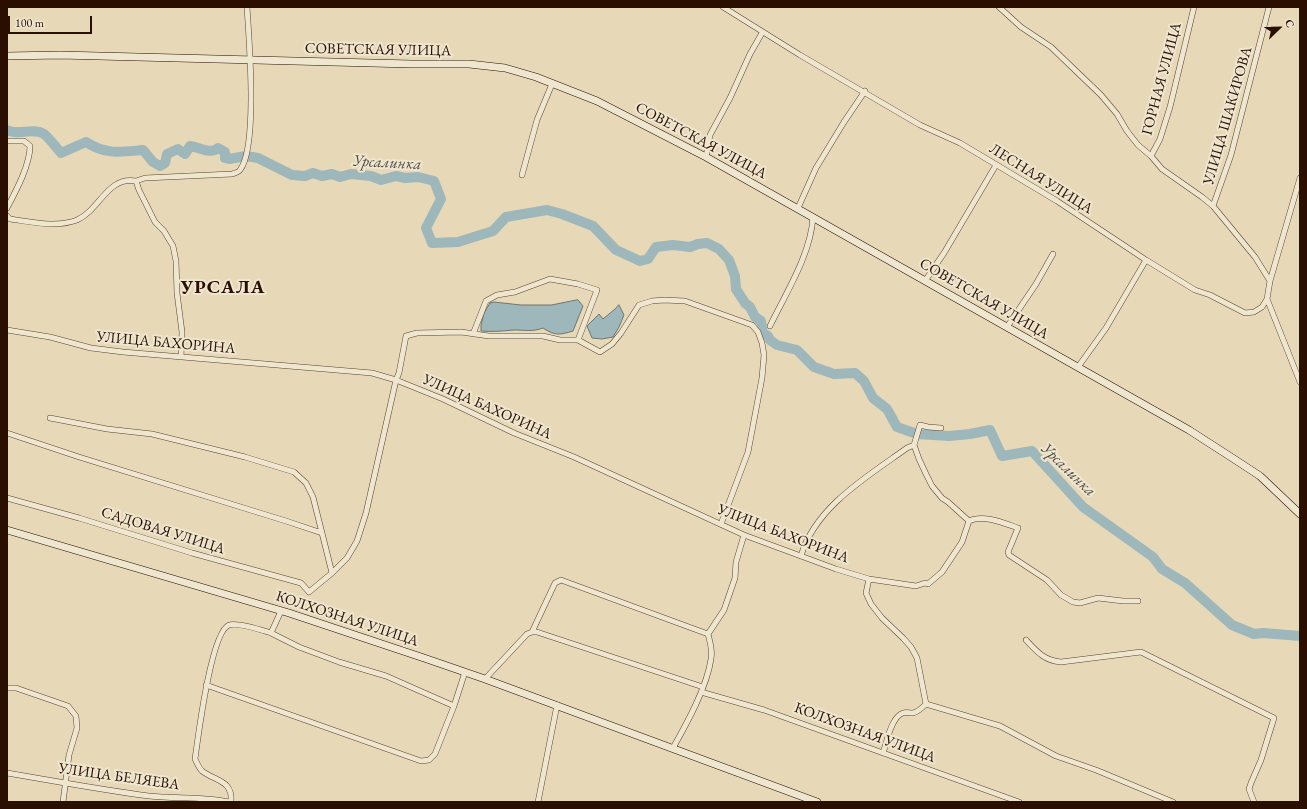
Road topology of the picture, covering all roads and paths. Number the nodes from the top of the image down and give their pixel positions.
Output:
1 (247, 7) edge
2 (723, 7) edge
3 (998, 7) edge
4 (1194, 7) edge
5 (1269, 7) edge
6 (762, 32) junction
7 (7, 56) edge
8 (250, 60) junction
9 (552, 84) junction
10 (865, 91) junction
11 (7, 141) edge
12 (1151, 156) junction
13 (706, 157) junction
14 (996, 165) junction
15 (522, 175) dead end
16 (1300, 178) edge
17 (136, 181) junction
18 (1213, 206) junction
19 (7, 208) edge
20 (798, 208) junction
21 (7, 216) edge
22 (812, 217) junction
23 (1053, 254) dead end
24 (1146, 260) junction
25 (926, 281) junction
26 (1270, 281) junction
27 (1267, 300) junction
28 (770, 326) dead end
29 (1007, 327) junction
30 (7, 330) edge
31 (473, 334) junction
32 (578, 340) junction
33 (181, 356) junction
34 (1078, 367) junction
35 (396, 380) junction
36 (1300, 382) edge
37 (50, 418) dead end
38 (941, 428) dead end
39 (7, 433) edge
40 (914, 445) junction
41 (7, 498) edge
42 (1300, 514) edge
43 (969, 521) junction
44 (721, 524) junction
45 (7, 530) edge
46 (322, 533) junction
47 (744, 535) junction
48 (801, 556) junction
49 (332, 573) junction
50 (869, 579) junction
51 (1138, 601) dead end
52 (281, 611) junction
53 (532, 632) junction
54 (271, 633) junction
55 (708, 634) junction
56 (1026, 640) dead end
57 (465, 672) junction
58 (485, 679) junction
59 (206, 685) junction
60 (7, 688) edge
61 (702, 690) junction
62 (926, 704) junction
63 (557, 705) junction
64 (454, 706) junction
65 (673, 748) junction
66 (883, 753) junction
67 (7, 773) edge
68 (66, 783) junction
69 (148, 796) junction
70 (232, 801) edge
71 (63, 802) edge
72 (147, 802) edge
73 (538, 802) edge
74 (817, 802) edge
75 (1019, 802) edge
76 (1173, 802) edge
77 (1254, 802) edge

1 - 8 street
2 - 6 street, ЛЕСНАЯ УЛИЦА
3 - 12 street
4 - 12 street, ГОРНАЯ УЛИЦА
5 - 18 street, УЛИЦА ШАКИРОВА
6 - 10 street, ЛЕСНАЯ УЛИЦА
6 - 13 street
7 - 8 street, СОВЕТСКАЯ УЛИЦА
8 - 9 street, СОВЕТСКАЯ УЛИЦА
8 - 17 street
9 - 13 street, СОВЕТСКАЯ УЛИЦА
9 - 15 street
10 - 14 street, ЛЕСНАЯ УЛИЦА
10 - 20 street
11 - 19 street
12 - 18 street
13 - 20 street, СОВЕТСКАЯ УЛИЦА
14 - 24 street, ЛЕСНАЯ УЛИЦА
14 - 25 street
16 - 26 street
17 - 21 street
17 - 33 street
18 - 26 street
20 - 22 street, СОВЕТСКАЯ УЛИЦА
22 - 25 street, СОВЕТСКАЯ УЛИЦА
22 - 28 street
23 - 29 street
24 - 27 street, ЛЕСНАЯ УЛИЦА
24 - 34 street
25 - 29 street, СОВЕТСКАЯ УЛИЦА
26 - 27 street
27 - 36 street
29 - 34 street, СОВЕТСКАЯ УЛИЦА
30 - 33 street, УЛИЦА БАХОРИНА
31 - 32 street
31 - 32 street
31 - 35 street
32 - 44 street
33 - 35 street, УЛИЦА БАХОРИНА
34 - 42 street, СОВЕТСКАЯ УЛИЦА
35 - 44 street, УЛИЦА БАХОРИНА
35 - 49 street
37 - 46 street
38 - 40 street
39 - 46 street
40 - 43 street
40 - 48 street
41 - 49 street, САДОВАЯ УЛИЦА
43 - 50 street, УЛИЦА БАХОРИНА
43 - 51 street
44 - 47 street, УЛИЦА БАХОРИНА
45 - 52 street, КОЛХОЗНАЯ УЛИЦА
46 - 49 street
47 - 48 street, УЛИЦА БАХОРИНА
47 - 55 street
48 - 50 street, УЛИЦА БАХОРИНА
50 - 62 street
52 - 54 street
52 - 57 street, КОЛХОЗНАЯ УЛИЦА
53 - 55 street
53 - 58 street
53 - 61 street, КОЛХОЗНАЯ УЛИЦА
54 - 59 street
54 - 64 street
55 - 61 street
56 - 77 street
57 - 58 street, КОЛХОЗНАЯ УЛИЦА
57 - 64 street
58 - 63 street, КОЛХОЗНАЯ УЛИЦА
59 - 64 street
59 - 70 street
60 - 68 street
61 - 65 street
61 - 66 street, КОЛХОЗНАЯ УЛИЦА
62 - 66 street
62 - 76 street
63 - 65 street, КОЛХОЗНАЯ УЛИЦА
63 - 73 street
65 - 74 street, КОЛХОЗНАЯ УЛИЦА
66 - 75 street, КОЛХОЗНАЯ УЛИЦА
67 - 68 street, УЛИЦА БЕЛЯЕВА
68 - 69 street, УЛИЦА БЕЛЯЕВА
68 - 71 street
69 - 70 street, УЛИЦА БЕЛЯЕВА
69 - 72 street

